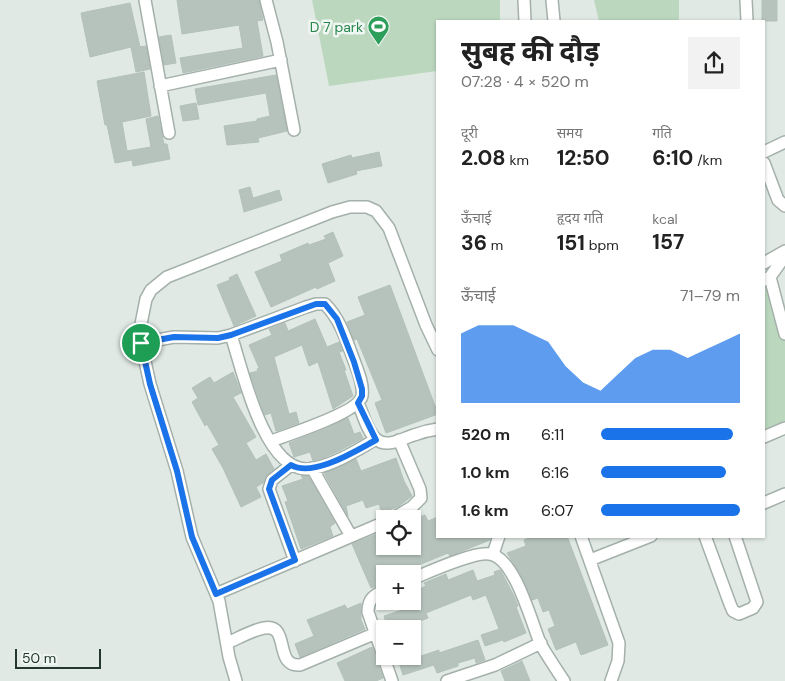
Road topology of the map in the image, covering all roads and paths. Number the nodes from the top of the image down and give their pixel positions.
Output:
1 (145, 0) edge
2 (266, 0) edge
3 (524, 0) edge
4 (552, 0) edge
5 (746, 0) edge
6 (525, 20) edge
7 (554, 20) edge
8 (747, 20) edge
9 (280, 60) junction
10 (160, 86) junction
11 (294, 130) dead end
12 (169, 133) dead end
13 (785, 142) edge
14 (765, 152) edge
15 (765, 166) edge
16 (785, 206) edge
17 (785, 251) edge
18 (785, 256) edge
19 (765, 262) edge
20 (767, 279) edge
21 (785, 334) edge
22 (231, 335) junction
23 (141, 343) junction
24 (436, 346) edge
25 (358, 403) junction
26 (785, 428) edge
27 (436, 429) edge
28 (765, 437) edge
29 (376, 440) junction
30 (400, 440) junction
31 (271, 441) junction
32 (291, 465) junction
33 (312, 468) junction
34 (785, 494) edge
35 (765, 503) edge
36 (407, 510) edge
37 (376, 526) edge
38 (352, 536) junction
39 (499, 538) edge
40 (582, 538) edge
41 (646, 538) edge
42 (706, 538) edge
43 (736, 538) edge
44 (493, 554) junction
45 (295, 560) junction
46 (590, 560) junction
47 (421, 576) edge
48 (216, 594) junction
49 (376, 595) edge
50 (376, 633) joint
51 (227, 643) junction
52 (541, 643) junction
53 (387, 665) edge
54 (236, 681) edge
55 (392, 681) edge
56 (447, 681) edge
57 (564, 681) edge
58 (611, 681) edge

1 - 10 street
2 - 9 street
3 - 6 street
4 - 7 street
5 - 8 street
9 - 10 street
9 - 11 street
10 - 12 street
13 - 14 street
15 - 16 street
17 - 19 street
18 - 20 street
20 - 21 street
22 - 23 street
22 - 25 street
22 - 31 street
23 - 24 street
23 - 48 street
25 - 29 street
25 - 31 street
26 - 28 street
27 - 30 street
29 - 30 street
29 - 33 street
30 - 36 street
31 - 32 street
32 - 33 street
32 - 45 street
33 - 38 street
34 - 35 street
37 - 38 street
38 - 45 street
39 - 44 street
40 - 46 street
41 - 46 street
42 - 43 street
44 - 47 street
44 - 52 street
45 - 48 street
46 - 58 street
48 - 51 street
49 - 50 street
50 - 51 street
51 - 54 street
52 - 56 street
52 - 57 street
53 - 55 street

